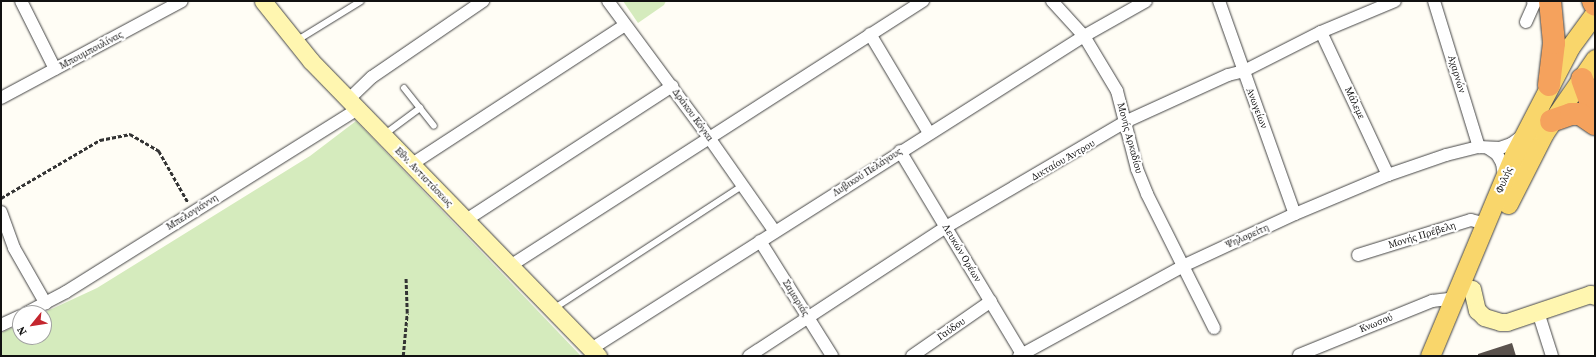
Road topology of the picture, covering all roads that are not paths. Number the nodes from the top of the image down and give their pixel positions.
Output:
1 (21, 1) edge
2 (182, 1) edge
3 (262, 1) edge
4 (361, 1) edge
5 (483, 1) edge
6 (608, 1) edge
7 (923, 1) edge
8 (1052, 1) edge
9 (1146, 1) edge
10 (1219, 1) edge
11 (1395, 1) edge
12 (1434, 1) edge
13 (1533, 1) edge
14 (1552, 1) edge
15 (1593, 1) edge
16 (1595, 5) edge
17 (1595, 13) edge
18 (1526, 22) dead end
19 (625, 25) junction
20 (1321, 32) junction
21 (870, 34) junction
22 (1084, 36) junction
23 (1576, 40) junction
24 (294, 42) junction
25 (1590, 66) edge
26 (55, 69) junction
27 (1244, 71) junction
28 (672, 86) junction
29 (1549, 86) junction
30 (404, 88) dead end
31 (1, 98) edge
32 (353, 104) junction
33 (420, 108) junction
34 (1595, 114) edge
35 (1127, 121) junction
36 (1551, 121) junction
37 (1595, 124) edge
38 (434, 126) dead end
39 (1527, 128) junction
40 (929, 133) junction
41 (384, 135) junction
42 (710, 139) junction
43 (1484, 148) junction
44 (900, 151) junction
45 (412, 164) junction
46 (1388, 175) junction
47 (1503, 183) junction
48 (743, 185) junction
49 (1, 212) edge
50 (1295, 214) junction
51 (466, 220) junction
52 (1486, 224) junction
53 (946, 227) junction
54 (774, 232) junction
55 (760, 241) junction
56 (1358, 255) dead end
57 (1184, 265) junction
58 (510, 266) junction
59 (1472, 289) junction
60 (1595, 296) edge
61 (1455, 298) junction
62 (991, 301) junction
63 (46, 304) joint
64 (552, 310) junction
65 (1538, 312) junction
66 (808, 317) junction
67 (12, 320) edge
68 (1, 325) edge
69 (1214, 328) dead end
70 (595, 352) edge
71 (1022, 355) edge
72 (1299, 355) dead end
73 (749, 356) edge
74 (832, 356) edge
75 (912, 356) edge
76 (1430, 356) edge
77 (1443, 356) edge
78 (1552, 356) edge

1 - 26 street
2 - 26 street, Μπουμπουλίνας
3 - 24 street, Εθν. Αντιστάσεως
4 - 24 lane
5 - 32 street, Μπελογιάννη
6 - 19 street, Δράκου Κόγκα
7 - 21 street
8 - 22 street, Μονής Αρκαδίου
9 - 22 street, Λυβικού Πελάγους
10 - 27 street, Ανωγείων
11 - 20 street, Δικταίου Άντρου
12 - 43 street, Αχαρνών
13 - 18 street
14 - 23 highway
14 - 29 highway
15 - 16 highway
17 - 23 main road, Φυλής
19 - 28 street, Δράκου Κόγκα
19 - 45 street
20 - 27 street, Δικταίου Άντρου
20 - 46 street, Μάλεμε
21 - 40 street
21 - 42 street
22 - 35 street, Μονής Αρκαδίου
22 - 40 street, Λυβικού Πελάγους
23 - 25 main road
23 - 29 main road, Φυλής
24 - 32 street, Εθν. Αντιστάσεως
25 - 34 highway
25 - 36 main road, Φυλής
26 - 31 street, Μπουμπουλίνας
27 - 35 street, Δικταίου Άντρου
27 - 50 street, Ανωγείων
28 - 42 street, Δράκου Κόγκα
28 - 51 street
29 - 39 main road, Φυλής
30 - 33 lane
32 - 41 street, Εθν. Αντιστάσεως
32 - 63 street, Μπελογιάννη
33 - 38 lane
33 - 41 lane
35 - 53 street, Δικταίου Άντρου
35 - 57 street, Μονής Αρκαδίου
36 - 37 highway
36 - 59 main road, Φυλής
39 - 43 street, Ψηλορείτη
39 - 47 main road, Φυλής
40 - 44 street, Λυβικού Πελάγους
41 - 45 street, Εθν. Αντιστάσεως
42 - 48 street, Δράκου Κόγκα
42 - 58 street
43 - 46 street, Ψηλορείτη
43 - 47 street
44 - 53 street, Λευκών Ορέων
44 - 54 street, Λυβικού Πελάγους
45 - 51 street, Εθν. Αντιστάσεως
46 - 50 street, Ψηλορείτη
47 - 52 main road, Φυλής
48 - 54 street, Δράκου Κόγκα
48 - 64 lane
49 - 63 street
50 - 57 street, Ψηλορείτη
51 - 58 street, Εθν. Αντιστάσεως
52 - 56 street, Μονής Πρέβελη
52 - 61 main road, Φυλής
53 - 62 street, Λευκών Ορέων
53 - 66 street, Δικταίου Άντρου
54 - 55 street, Λυβικού Πελάγους
55 - 66 street, Σαμαριάς
55 - 70 street, Λυβικού Πελάγους
57 - 69 street, Μονής Αρκαδίου
57 - 71 street, Ψηλορείτη
58 - 64 street, Εθν. Αντιστάσεως
59 - 65 street
59 - 77 main road, Φυλής
60 - 65 street
61 - 72 street, Κνωσού
61 - 76 main road, Φυλής
62 - 71 street, Λευκών Ορέων
62 - 75 street, Γαύδου
64 - 70 street, Εθν. Αντιστάσεως
65 - 78 street
66 - 73 street, Δικταίου Άντρου
66 - 74 street, Σαμαριάς
67 - 68 street

